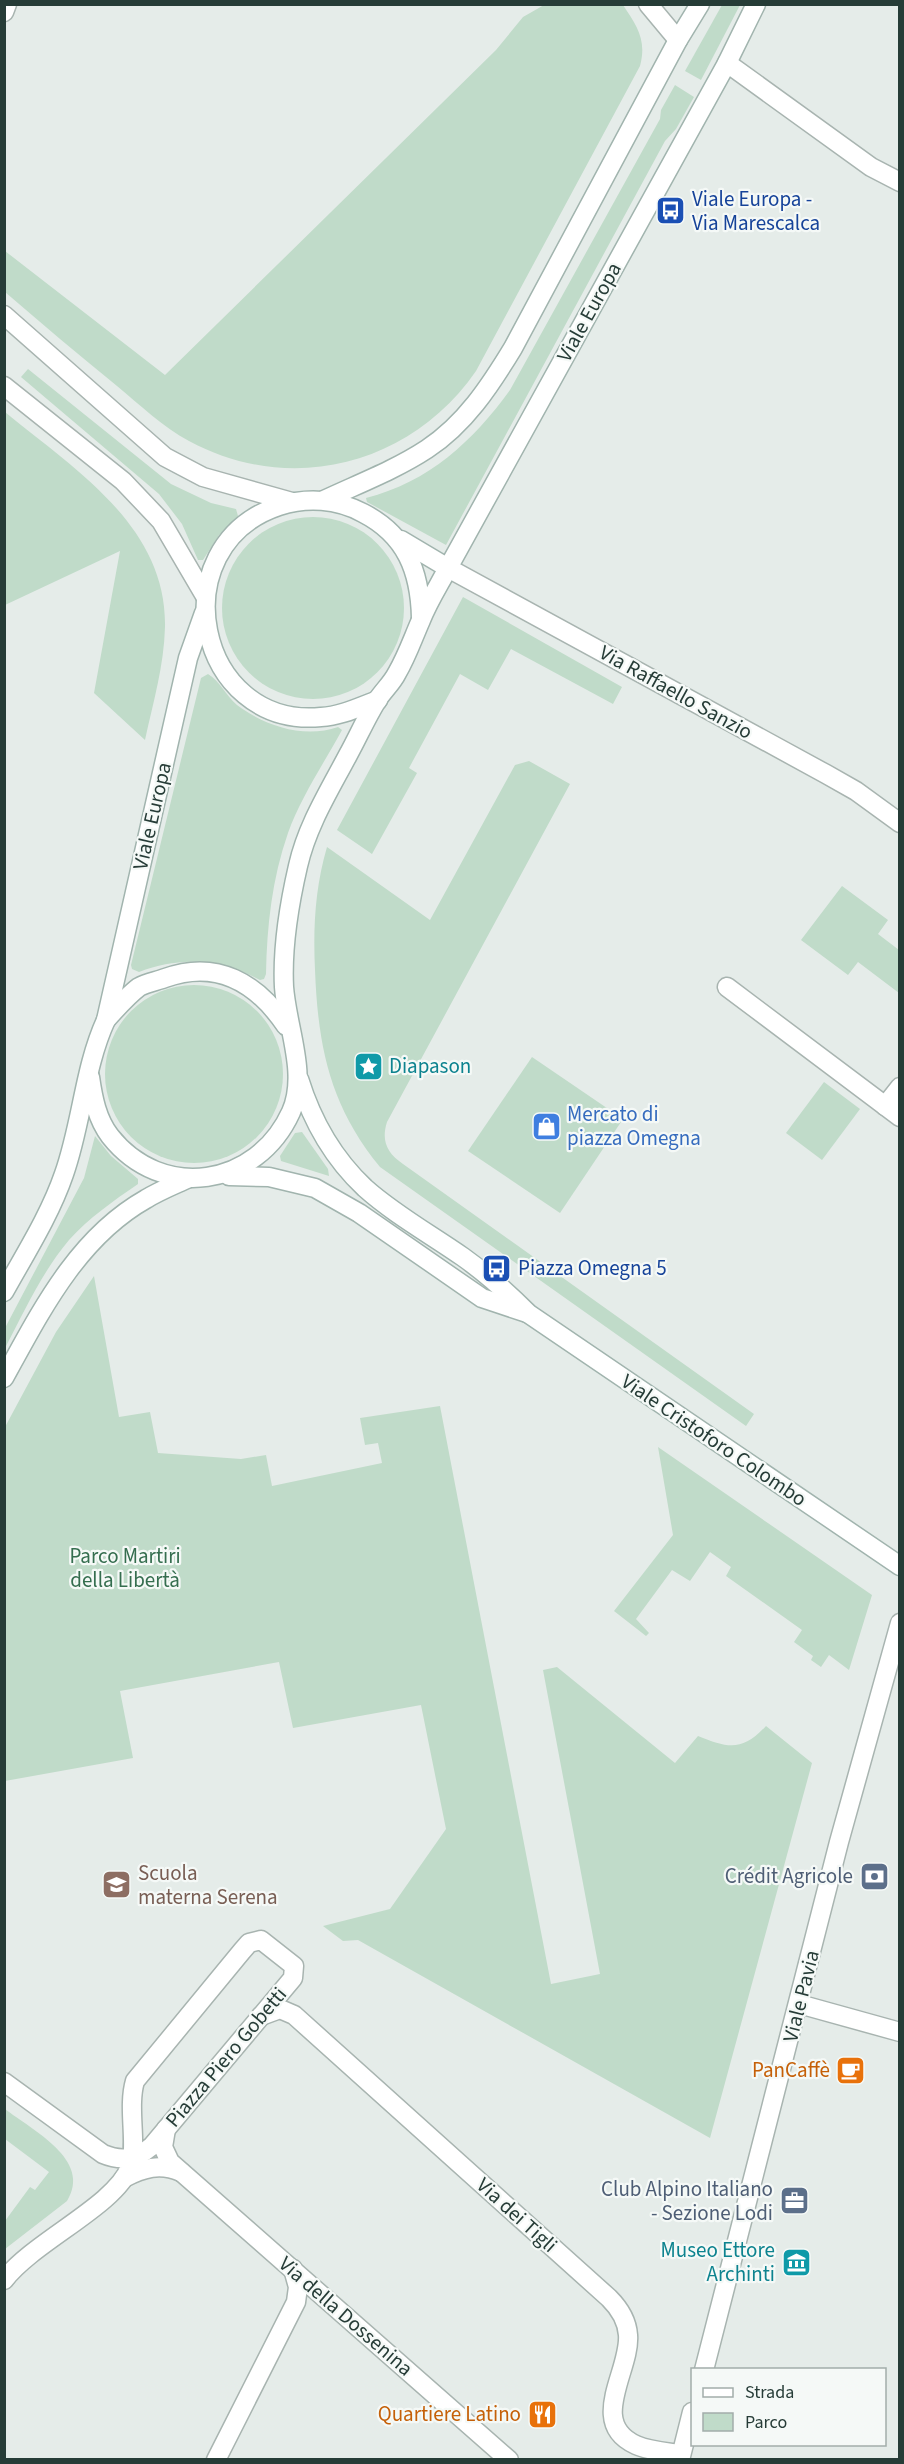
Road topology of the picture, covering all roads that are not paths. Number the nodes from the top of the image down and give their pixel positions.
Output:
1 (7, 4) edge
2 (648, 4) edge
3 (700, 4) edge
4 (756, 4) edge
5 (4, 12) edge
6 (678, 40) junction
7 (727, 63) junction
8 (900, 182) edge
9 (4, 315) edge
10 (4, 386) edge
11 (324, 500) junction
12 (292, 502) junction
13 (395, 537) junction
14 (448, 568) junction
15 (204, 605) junction
16 (421, 619) junction
17 (378, 700) junction
18 (900, 823) edge
19 (727, 987) dead end
20 (106, 1020) junction
21 (289, 1030) junction
22 (90, 1077) junction
23 (299, 1077) junction
24 (900, 1087) edge
25 (892, 1112) edge
26 (220, 1176) junction
27 (187, 1179) junction
28 (4, 1293) edge
29 (529, 1314) junction
30 (4, 1378) edge
31 (900, 1566) edge
32 (900, 1623) edge
33 (799, 2004) junction
34 (261, 2016) junction
35 (900, 2032) edge
36 (4, 2082) edge
37 (166, 2129) junction
38 (102, 2154) junction
39 (132, 2158) junction
40 (182, 2172) junction
41 (124, 2178) junction
42 (110, 2194) junction
43 (293, 2269) junction
44 (4, 2280) edge
45 (705, 2368) edge
46 (691, 2420) edge
47 (681, 2457) edge
48 (216, 2460) edge
49 (509, 2460) edge

1 - 5 street
2 - 6 street
3 - 6 street, Viale Europa
4 - 7 street, Viale Europa
6 - 11 street, Viale Europa
7 - 8 street
7 - 14 street, Viale Europa
9 - 12 street
10 - 15 street
11 - 12 street, Viale Europa
11 - 13 street, Viale Europa
12 - 15 street, Viale Europa
13 - 14 street, Via Raffaello Sanzio
13 - 16 street, Viale Europa
14 - 16 street, Viale Europa
14 - 18 street, Via Raffaello Sanzio
15 - 17 street, Viale Europa
15 - 20 street, Viale Europa
16 - 17 street, Viale Europa
17 - 21 street, Viale Europa
19 - 25 street
20 - 21 street, Viale Europa
20 - 22 street, Viale Europa
21 - 23 street, Viale Europa
22 - 27 street, Viale Europa
22 - 28 street, Viale Europa
23 - 26 street, Viale Europa
23 - 29 street
24 - 25 street
26 - 27 street, Viale Europa
26 - 29 street
27 - 30 street, Viale Europa
29 - 31 street, Viale Cristoforo Colombo
32 - 33 street, Viale Pavia
33 - 35 street
33 - 45 street, Viale Pavia
34 - 37 street, Piazza Piero Gobetti
34 - 39 street, Piazza Piero Gobetti
34 - 47 street, Via dei Tigli
36 - 38 street
37 - 39 street, Piazza Piero Gobetti
37 - 40 street, Via della Dossenina
38 - 39 street
38 - 42 street
39 - 41 street
40 - 41 street
40 - 43 street, Via della Dossenina
41 - 42 street
42 - 44 street
43 - 48 street
43 - 49 street, Via della Dossenina
46 - 47 street

